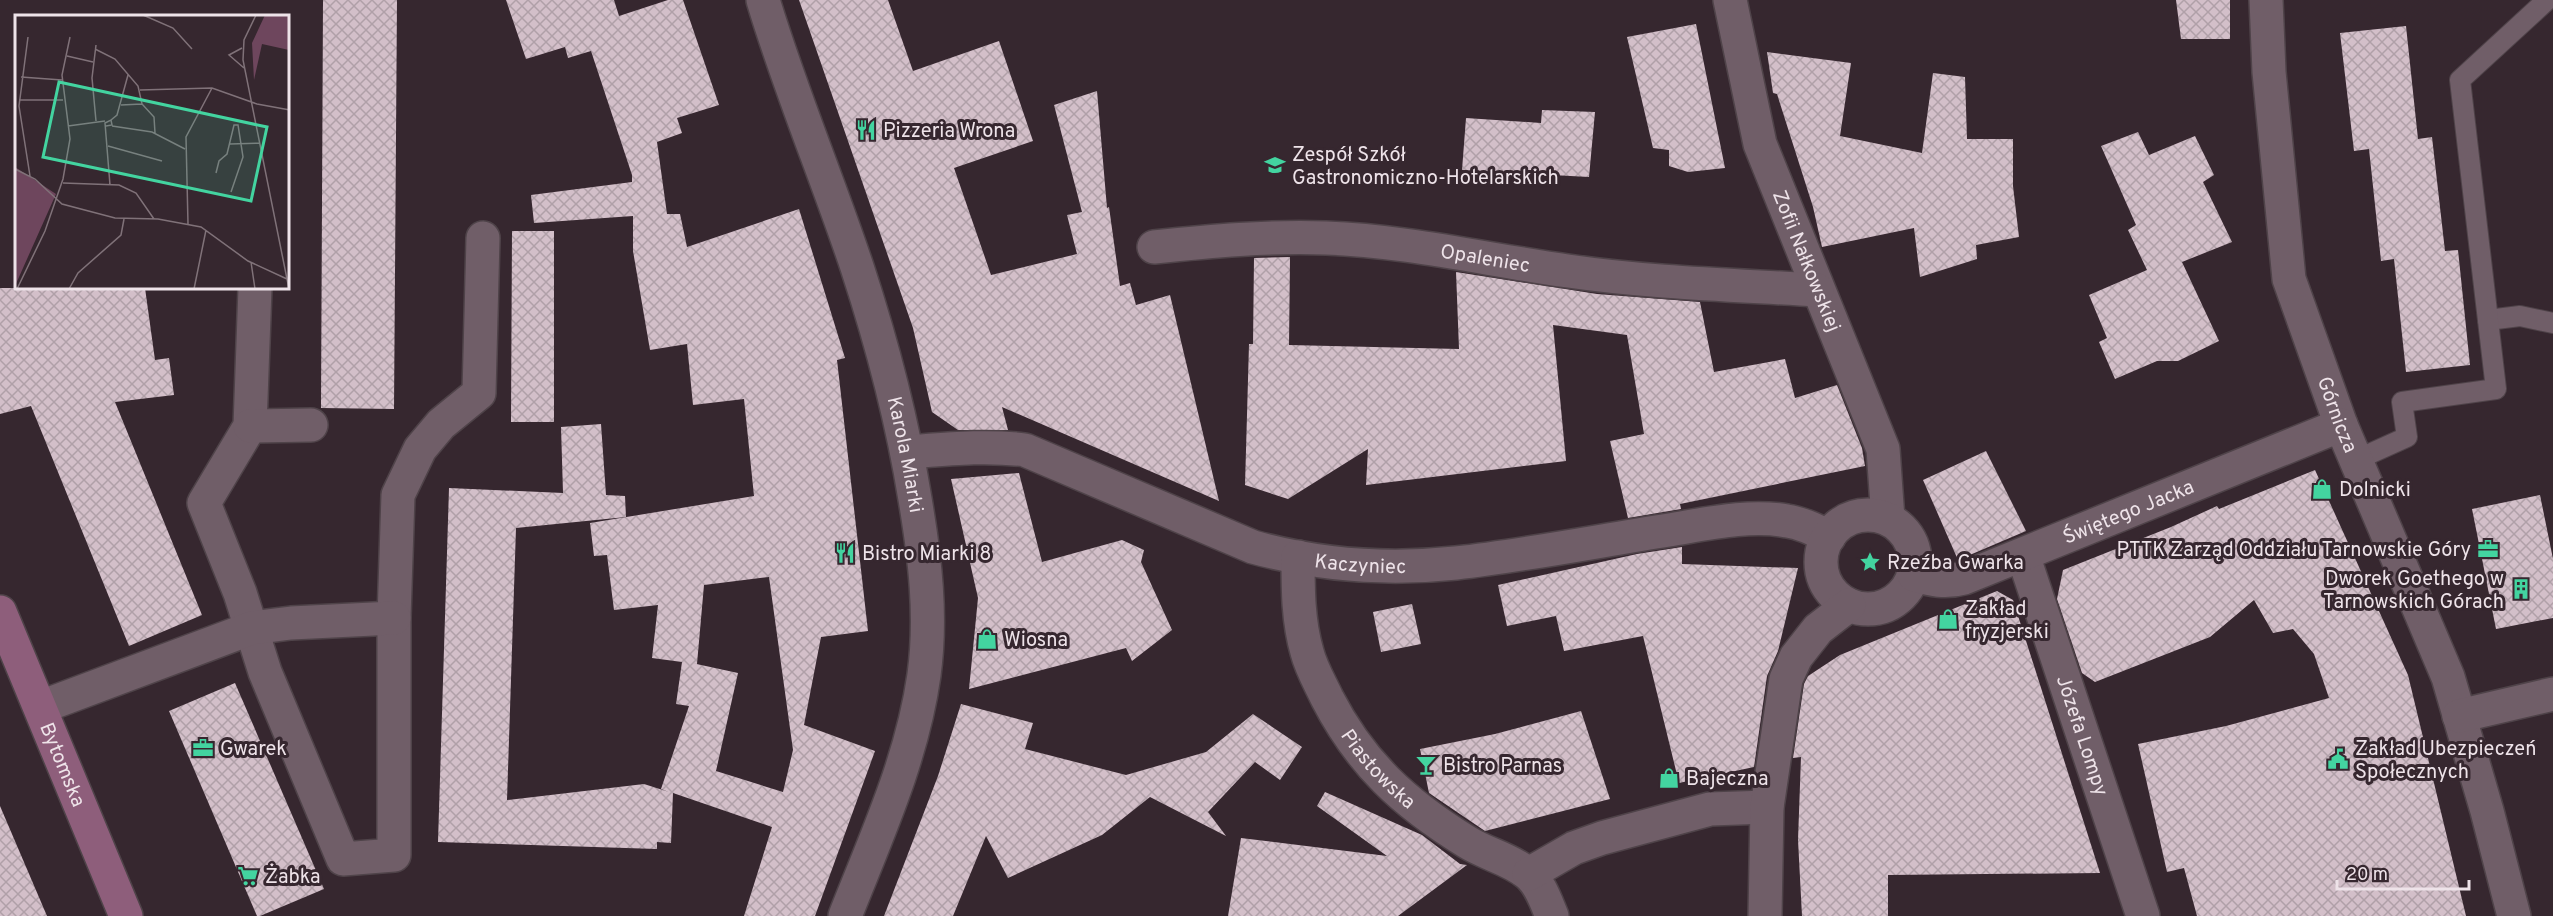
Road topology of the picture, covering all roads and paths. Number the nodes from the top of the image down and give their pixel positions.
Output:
1 (763, 0) edge
2 (1731, 0) edge
3 (2266, 0) edge
4 (2547, 0) edge
5 (483, 238) dead end
6 (1154, 247) dead end
7 (255, 290) edge
8 (1817, 290) junction
9 (2488, 320) junction
10 (2553, 322) edge
11 (311, 425) dead end
12 (2341, 425) junction
13 (250, 426) junction
14 (908, 452) junction
15 (2356, 460) junction
16 (1888, 519) junction
17 (1829, 537) junction
18 (2023, 555) junction
19 (1298, 557) junction
20 (1914, 575) junction
21 (1849, 605) junction
22 (0, 612) edge
23 (394, 618) junction
24 (252, 628) junction
25 (2553, 694) edge
26 (41, 707) junction
27 (2459, 716) junction
28 (1767, 807) junction
29 (1529, 874) junction
30 (126, 916) edge
31 (845, 916) edge
32 (1552, 916) edge
33 (1765, 916) edge
34 (2143, 916) edge
35 (2514, 916) edge

1 - 14 street, Karola Miarki
2 - 8 street, Zofii Nałkowskiej
3 - 12 street, Górnicza
4 - 9 lane
5 - 23 street
6 - 8 street, Opaleniec
7 - 13 street
8 - 16 street, Zofii Nałkowskiej
9 - 10 lane
9 - 15 lane
11 - 13 street
12 - 15 street, Górnicza
12 - 18 street, Świętego Jacka
13 - 24 street
14 - 19 street, Kaczyniec
14 - 31 street, Karola Miarki
15 - 27 street, Górnicza
16 - 17 street
16 - 20 street
17 - 19 street, Kaczyniec
17 - 21 street
18 - 20 street, Świętego Jacka
18 - 34 street, Józefa Lompy
19 - 29 street, Piastowska
20 - 21 street
21 - 28 street
22 - 26 street, Bytomska
23 - 24 street
23 - 24 street
24 - 26 street
25 - 27 street
26 - 30 street, Bytomska
27 - 35 street, Górnicza
28 - 29 street
28 - 33 street
29 - 32 street

